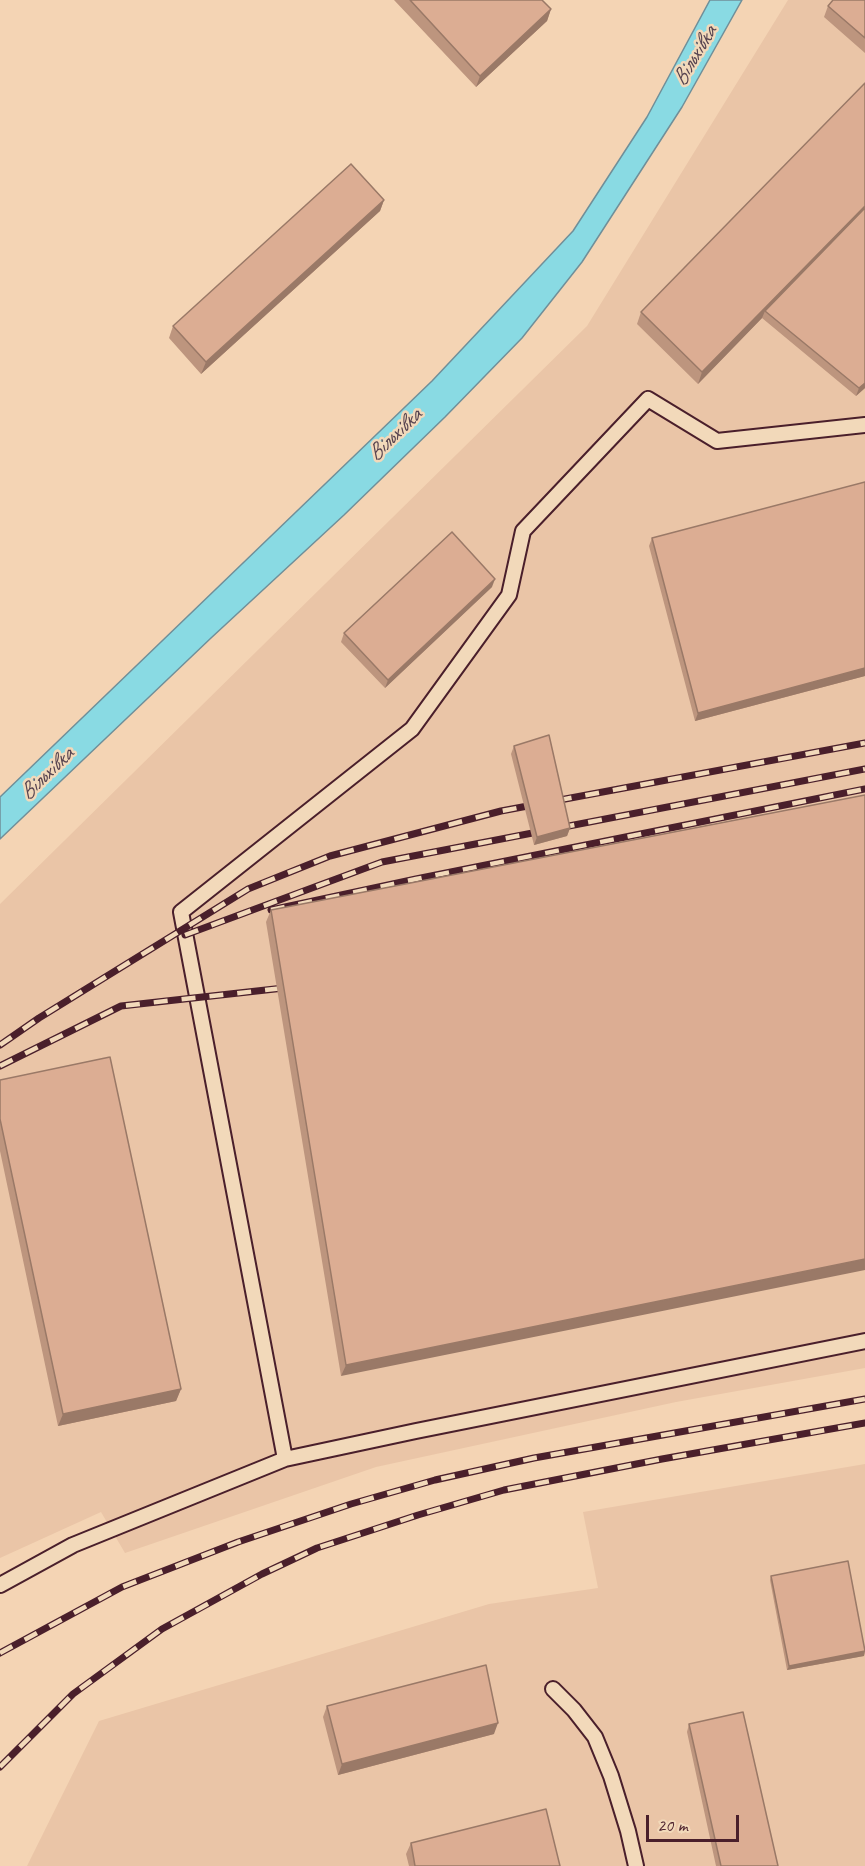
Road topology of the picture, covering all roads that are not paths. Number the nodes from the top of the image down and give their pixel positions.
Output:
1 (865, 425) edge
2 (865, 1341) edge
3 (285, 1460) junction
4 (0, 1585) edge
5 (553, 1689) dead end
6 (636, 1866) edge

1 - 3 lane
2 - 3 lane
3 - 4 lane
5 - 6 lane

